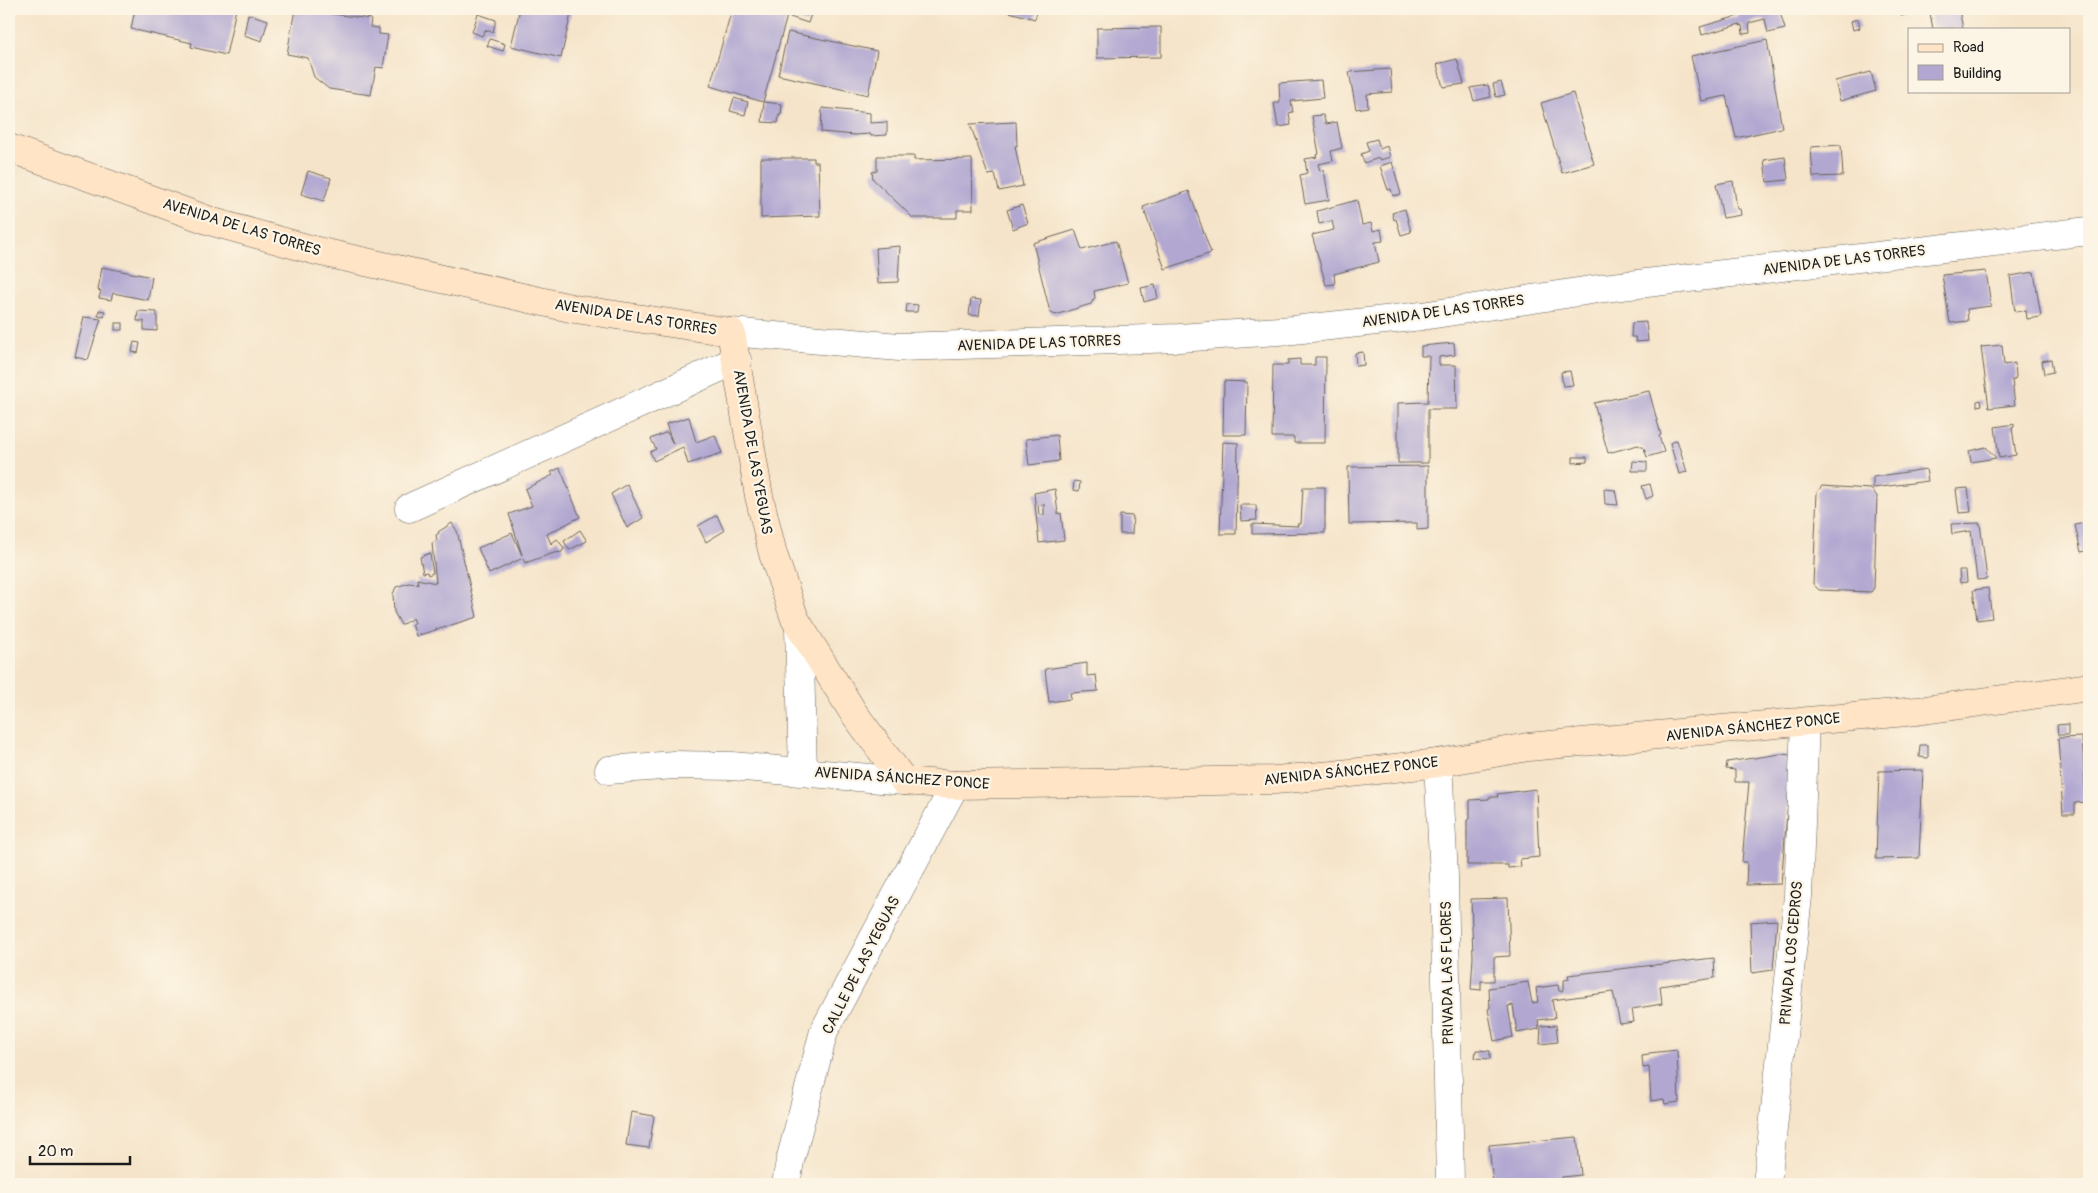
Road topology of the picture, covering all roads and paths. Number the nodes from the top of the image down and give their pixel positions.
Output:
1 (9, 148) edge
2 (2089, 231) edge
3 (731, 332) junction
4 (737, 360) junction
5 (409, 508) dead end
6 (799, 628) junction
7 (2089, 687) edge
8 (1805, 722) junction
9 (1438, 763) junction
10 (608, 770) dead end
11 (803, 771) junction
12 (904, 781) junction
13 (955, 785) junction
14 (786, 1184) edge
15 (1450, 1184) edge
16 (1767, 1184) edge

1 - 3 street, AVENIDA DE LAS TORRES
2 - 3 street, AVENIDA DE LAS TORRES
3 - 4 street, AVENIDA DE LAS YEGUAS
4 - 5 street
4 - 6 street, AVENIDA DE LAS YEGUAS
6 - 11 street, AVENIDA DE LAS YEGUAS
6 - 12 street, AVENIDA DE LAS YEGUAS
7 - 8 street, AVENIDA SÁNCHEZ PONCE
8 - 9 street, AVENIDA SÁNCHEZ PONCE
8 - 16 street, PRIVADA LOS CEDROS
9 - 13 street, AVENIDA SÁNCHEZ PONCE
9 - 15 street, PRIVADA LAS FLORES
10 - 11 street, AVENIDA SÁNCHEZ PONCE
11 - 12 street, AVENIDA SÁNCHEZ PONCE
12 - 13 street, AVENIDA SÁNCHEZ PONCE
13 - 14 street, CALLE DE LAS YEGUAS

